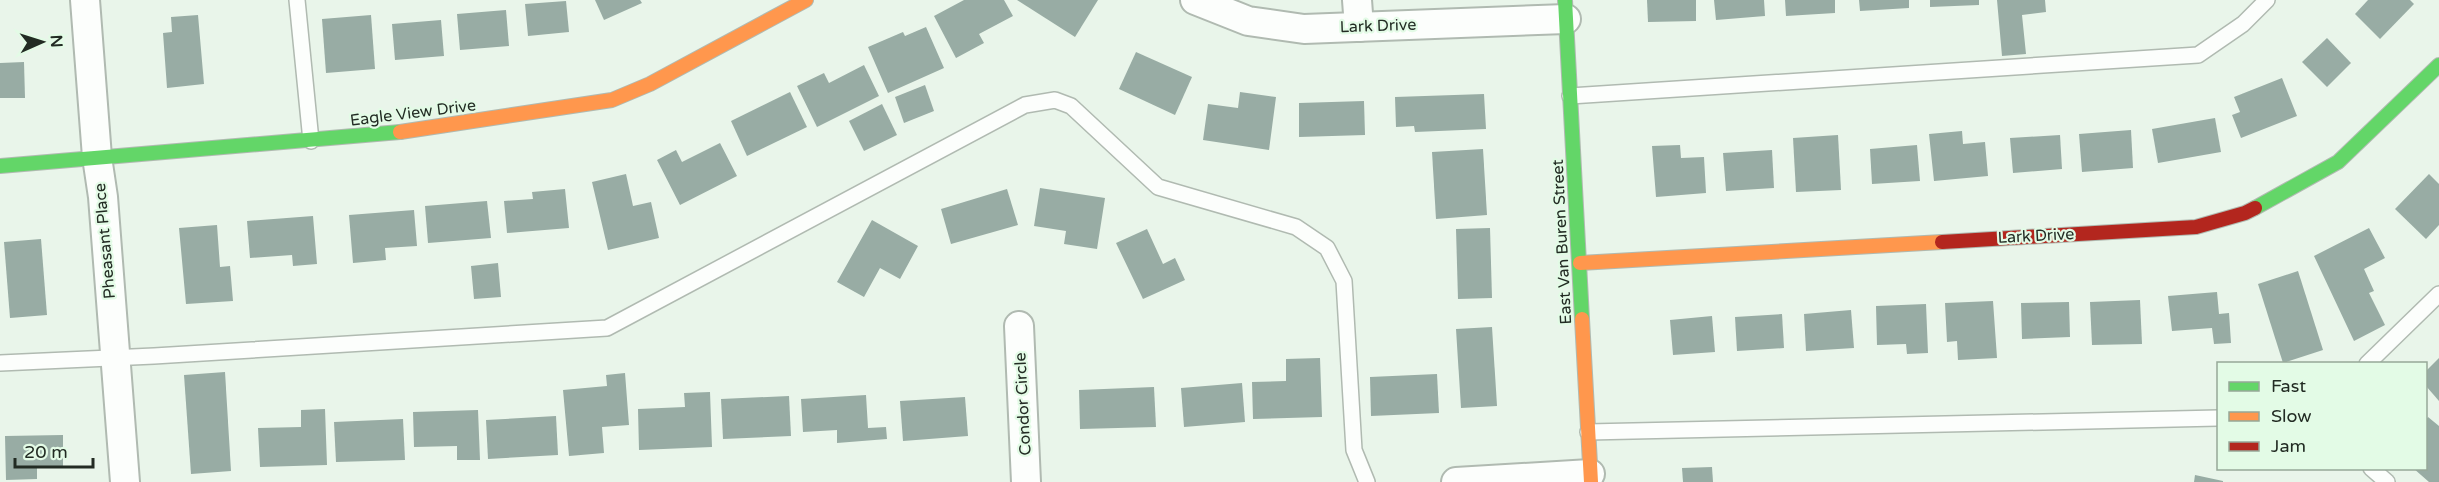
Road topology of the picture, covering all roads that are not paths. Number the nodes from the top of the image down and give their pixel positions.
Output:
1 (85, 0) edge
2 (297, 0) edge
3 (806, 0) edge
4 (1195, 0) edge
5 (2267, 0) edge
6 (1565, 10) edge
7 (1358, 13) edge
8 (2439, 65) edge
9 (1570, 96) junction
10 (311, 141) junction
11 (97, 157) junction
12 (0, 166) edge
13 (1580, 263) junction
14 (2439, 294) edge
15 (1019, 326) dead end
16 (114, 358) junction
17 (2368, 362) edge
18 (0, 363) edge
19 (2217, 418) edge
20 (1588, 432) junction
21 (2373, 470) edge
22 (1591, 478) edge
23 (125, 482) edge
24 (1026, 482) edge
25 (1367, 482) edge
26 (1456, 482) edge
27 (2387, 482) edge

1 - 11 street, Pheasant Place
2 - 10 lane
3 - 10 street, Eagle View Drive
4 - 7 street, Lark Drive
5 - 9 lane
6 - 7 street, Lark Drive
6 - 9 street, East Van Buren Street
8 - 13 street, Lark Drive
9 - 13 street, East Van Buren Street
10 - 11 street, Eagle View Drive
11 - 12 street, Eagle View Drive
11 - 16 street, Pheasant Place
13 - 20 street, East Van Buren Street
14 - 17 lane
15 - 24 street, Condor Circle
16 - 18 lane
16 - 23 street, Pheasant Place
16 - 25 lane
19 - 20 lane
20 - 22 street, East Van Buren Street
21 - 27 lane
22 - 26 street

